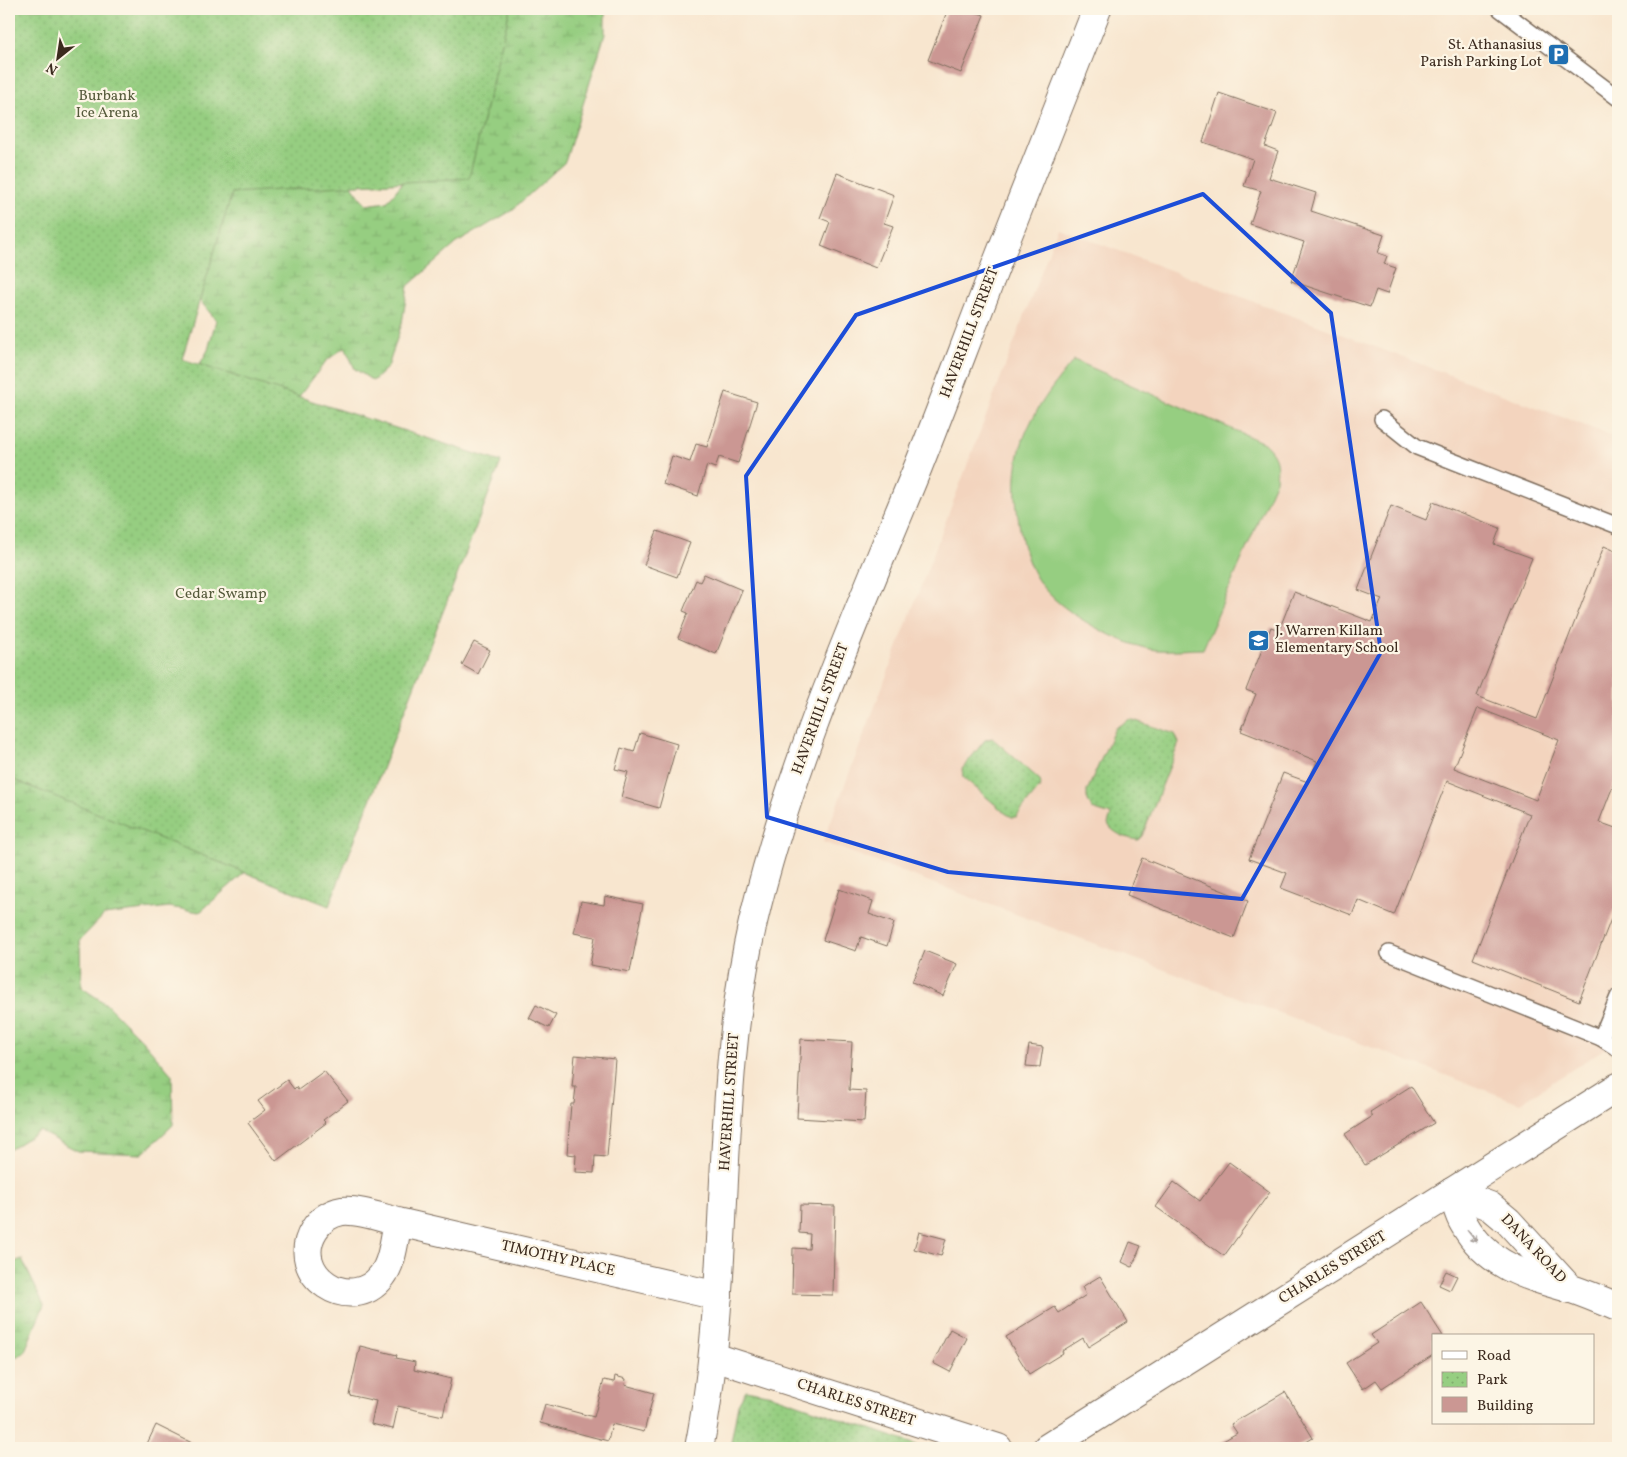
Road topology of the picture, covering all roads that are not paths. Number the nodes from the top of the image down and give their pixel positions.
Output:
1 (1097, 9) edge
2 (1500, 9) edge
3 (1618, 98) edge
4 (1382, 419) dead end
5 (1618, 526) edge
6 (1389, 953) dead end
7 (1618, 997) edge
8 (1601, 1038) junction
9 (1618, 1049) edge
10 (1618, 1087) edge
11 (1452, 1192) junction
12 (398, 1222) dead end
13 (1570, 1289) junction
14 (718, 1296) junction
15 (1618, 1307) edge
16 (714, 1357) junction
17 (699, 1448) edge
18 (998, 1448) edge
19 (1047, 1448) edge

1 - 14 street, HAVERHILL STREET
2 - 3 lane
4 - 5 lane
6 - 8 lane
7 - 8 lane
8 - 9 lane
10 - 11 street, CHARLES STREET
11 - 13 street, DANA ROAD
11 -> 13 street, DANA ROAD
11 - 19 street, CHARLES STREET
12 - 14 street, TIMOTHY PLACE
13 - 15 street, DANA ROAD
14 - 16 street, HAVERHILL STREET
16 - 17 street, HAVERHILL STREET
16 - 18 street, CHARLES STREET

